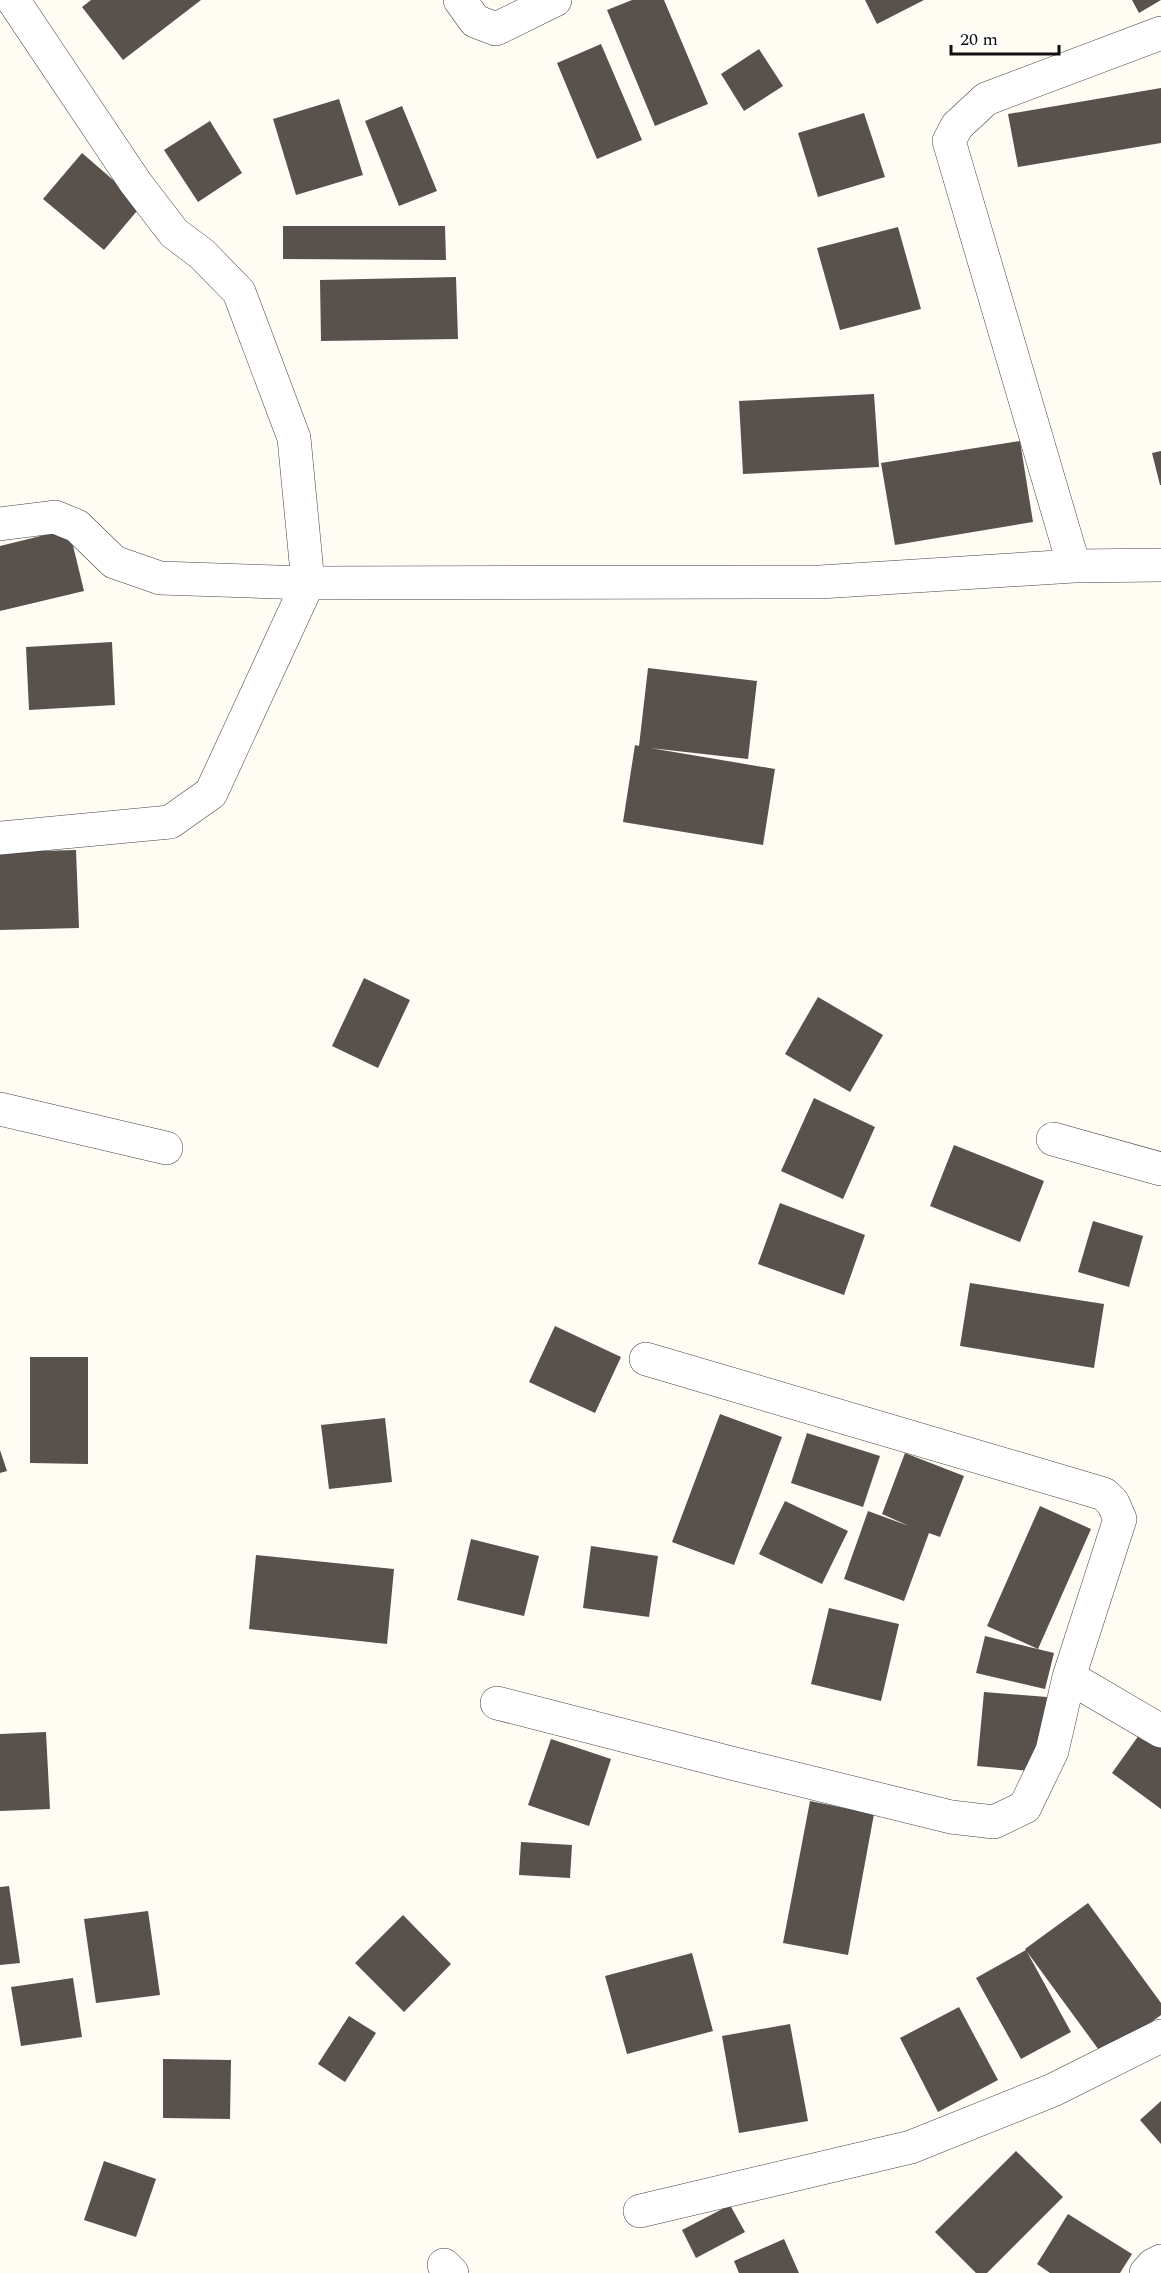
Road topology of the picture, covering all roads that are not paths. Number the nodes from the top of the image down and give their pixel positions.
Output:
1 (13, 0) edge
2 (460, 0) edge
3 (555, 0) edge
4 (1161, 33) edge
5 (0, 524) edge
6 (1161, 565) edge
7 (1074, 566) junction
8 (308, 583) junction
9 (0, 838) edge
10 (0, 1109) edge
11 (1053, 1139) dead end
12 (166, 1148) dead end
13 (1161, 1169) edge
14 (646, 1359) dead end
15 (1069, 1677) junction
16 (497, 1702) dead end
17 (1161, 1731) edge
18 (1161, 2036) edge
19 (640, 2211) dead end
20 (1161, 2261) edge
21 (1146, 2273) edge

1 - 8 street
2 - 3 street
4 - 7 street
5 - 8 street
6 - 7 street
7 - 8 street
8 - 9 street
10 - 12 street
11 - 13 street
14 - 15 street
15 - 16 street
15 - 17 street
18 - 19 street
20 - 21 street

